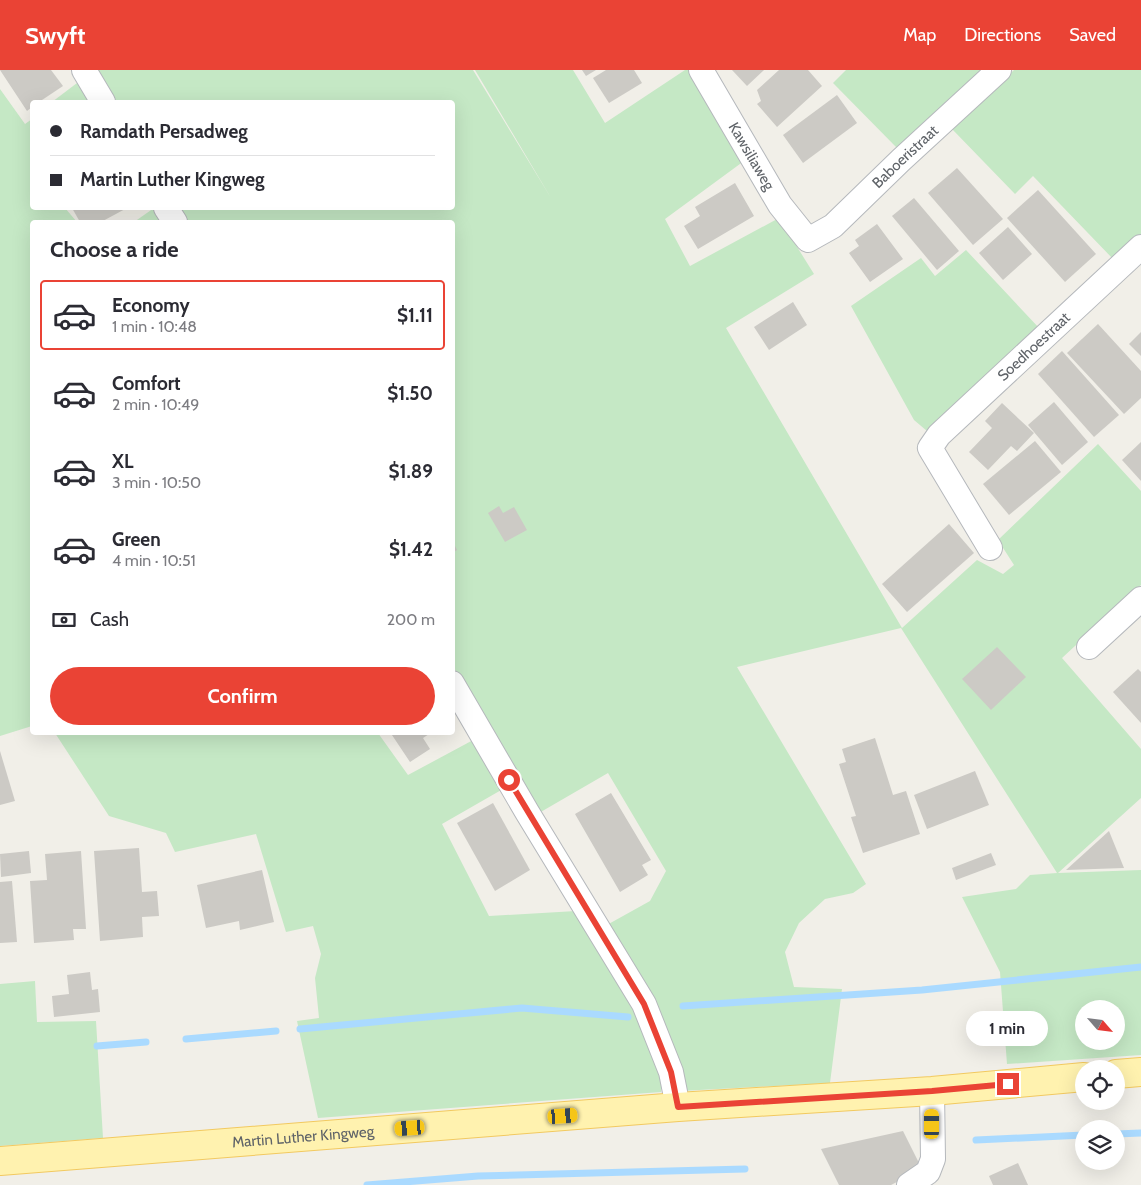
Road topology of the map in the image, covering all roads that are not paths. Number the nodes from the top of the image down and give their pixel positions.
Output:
1 (84, 70) edge
2 (701, 70) edge
3 (999, 70) edge
4 (102, 100) edge
5 (808, 240) joint
6 (1141, 247) edge
7 (990, 548) dead end
8 (1141, 599) edge
9 (1089, 647) dead end
10 (455, 688) edge
11 (1141, 1072) edge
12 (1125, 1073) edge
13 (1075, 1078) edge
14 (932, 1091) junction
15 (678, 1107) junction
16 (0, 1161) edge
17 (909, 1185) edge

1 - 4 street
2 - 5 street, Kawsiliaweg
3 - 5 street, Baboeristraat
6 - 7 street, Soedhoestraat
8 - 9 street
10 - 15 street
11 - 12 main road
13 - 14 main road, Martin Luther Kingweg
14 - 15 main road, Martin Luther Kingweg
14 - 17 street
15 - 16 main road, Martin Luther Kingweg

